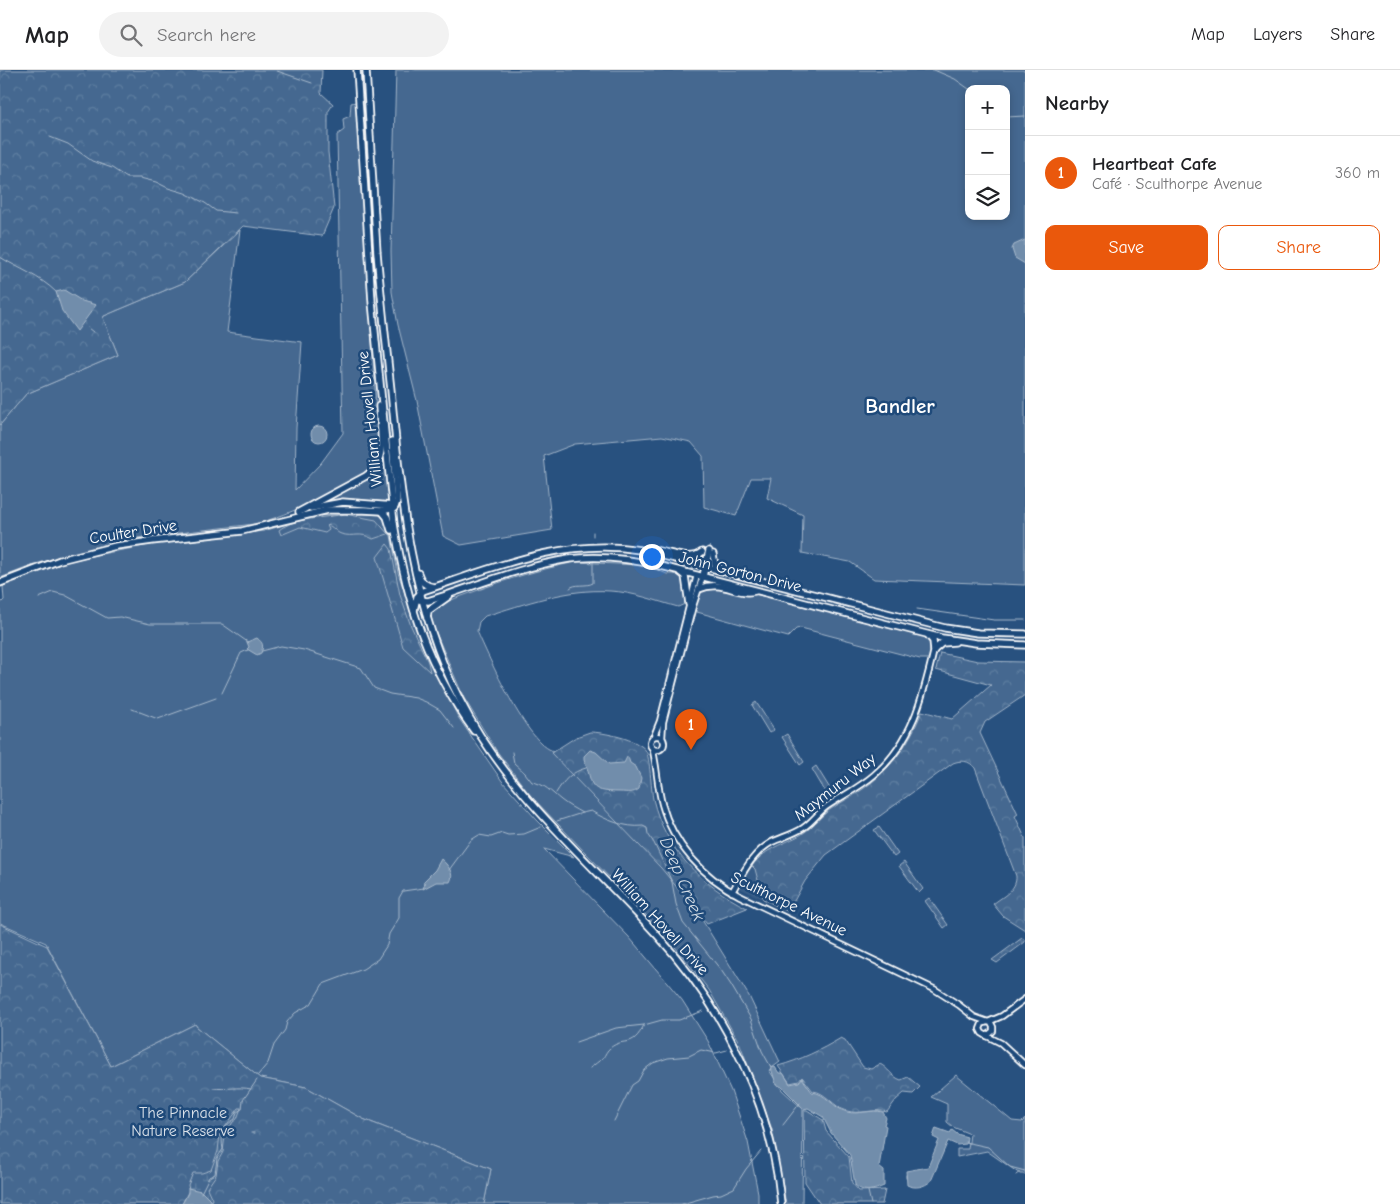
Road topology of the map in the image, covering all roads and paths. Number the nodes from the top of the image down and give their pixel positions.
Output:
1 (357, 70) edge
2 (366, 70) edge
3 (372, 302) junction
4 (394, 416) junction
5 (393, 507) junction
6 (382, 511) junction
7 (300, 512) junction
8 (404, 515) junction
9 (275, 524) junction
10 (410, 550) junction
11 (640, 550) junction
12 (707, 552) junction
13 (400, 561) junction
14 (702, 566) junction
15 (676, 570) junction
16 (721, 570) junction
17 (700, 576) junction
18 (0, 583) edge
19 (436, 587) junction
20 (699, 589) junction
21 (758, 590) junction
22 (407, 591) junction
23 (452, 593) junction
24 (419, 598) junction
25 (690, 604) junction
26 (414, 612) junction
27 (427, 621) junction
28 (928, 634) junction
29 (1025, 634) edge
30 (957, 641) junction
31 (1025, 645) edge
32 (934, 650) junction
33 (654, 736) junction
34 (662, 738) junction
35 (485, 744) junction
36 (652, 747) junction
37 (661, 748) junction
38 (656, 760) junction
39 (732, 892) junction
40 (1025, 999) edge
41 (1002, 1016) junction
42 (974, 1017) junction
43 (987, 1022) junction
44 (980, 1028) junction
45 (994, 1029) junction
46 (987, 1036) junction
47 (1001, 1043) junction
48 (1025, 1065) edge
49 (780, 1204) edge

1 - 3 main road, William Hovell Drive
2 - 4 main road, William Hovell Drive
3 - 5 main road, William Hovell Drive
3 - 7 main road
4 - 5 main road
4 - 8 main road, William Hovell Drive
5 - 6 main road, Coulter Drive
5 - 7 main road, Coulter Drive
5 - 8 main road
5 - 13 main road, William Hovell Drive
6 - 9 main road, Coulter Drive
6 - 13 main road
7 - 9 main road, Coulter Drive
8 - 10 main road, William Hovell Drive
9 - 18 main road, Coulter Drive
10 - 19 main road
10 - 24 main road, William Hovell Drive
11 - 12 main road
11 - 14 main road, John Gorton Drive
11 - 19 main road, John Gorton Drive
12 - 14 main road
12 - 16 main road
13 - 22 main road, William Hovell Drive
14 - 16 main road, John Gorton Drive
14 - 17 main road
15 - 17 main road, John Gorton Drive
15 - 23 main road, John Gorton Drive
15 - 25 main road
16 - 29 main road, John Gorton Drive
17 - 20 street
17 - 21 main road, John Gorton Drive
17 - 25 street
19 - 24 main road, John Gorton Drive
20 - 21 main road
20 - 34 street
21 - 28 main road, John Gorton Drive
22 - 24 main road
22 - 26 main road, William Hovell Drive
23 - 24 main road, John Gorton Drive
23 - 27 main road
24 - 26 main road
24 - 27 main road, William Hovell Drive
25 - 33 street
26 - 35 main road, William Hovell Drive
27 - 35 main road, William Hovell Drive
28 - 30 main road, John Gorton Drive
28 - 32 main road
30 - 31 main road, John Gorton Drive
30 - 32 main road
32 - 39 street, Maymuru Way
33 - 34 street
33 - 36 street
34 - 37 street
35 - 49 main road, William Hovell Drive
36 - 37 street
36 - 38 street, Sculthorpe Avenue
37 - 38 street
38 - 39 street, Sculthorpe Avenue
39 - 42 street, Sculthorpe Avenue
40 - 41 street
41 - 43 street
41 - 45 street
42 - 43 street, Sculthorpe Avenue
42 - 44 street, Sculthorpe Avenue
43 - 44 street
43 - 45 street
44 - 46 street
45 - 46 street
45 - 47 street
46 - 47 street
47 - 48 street

